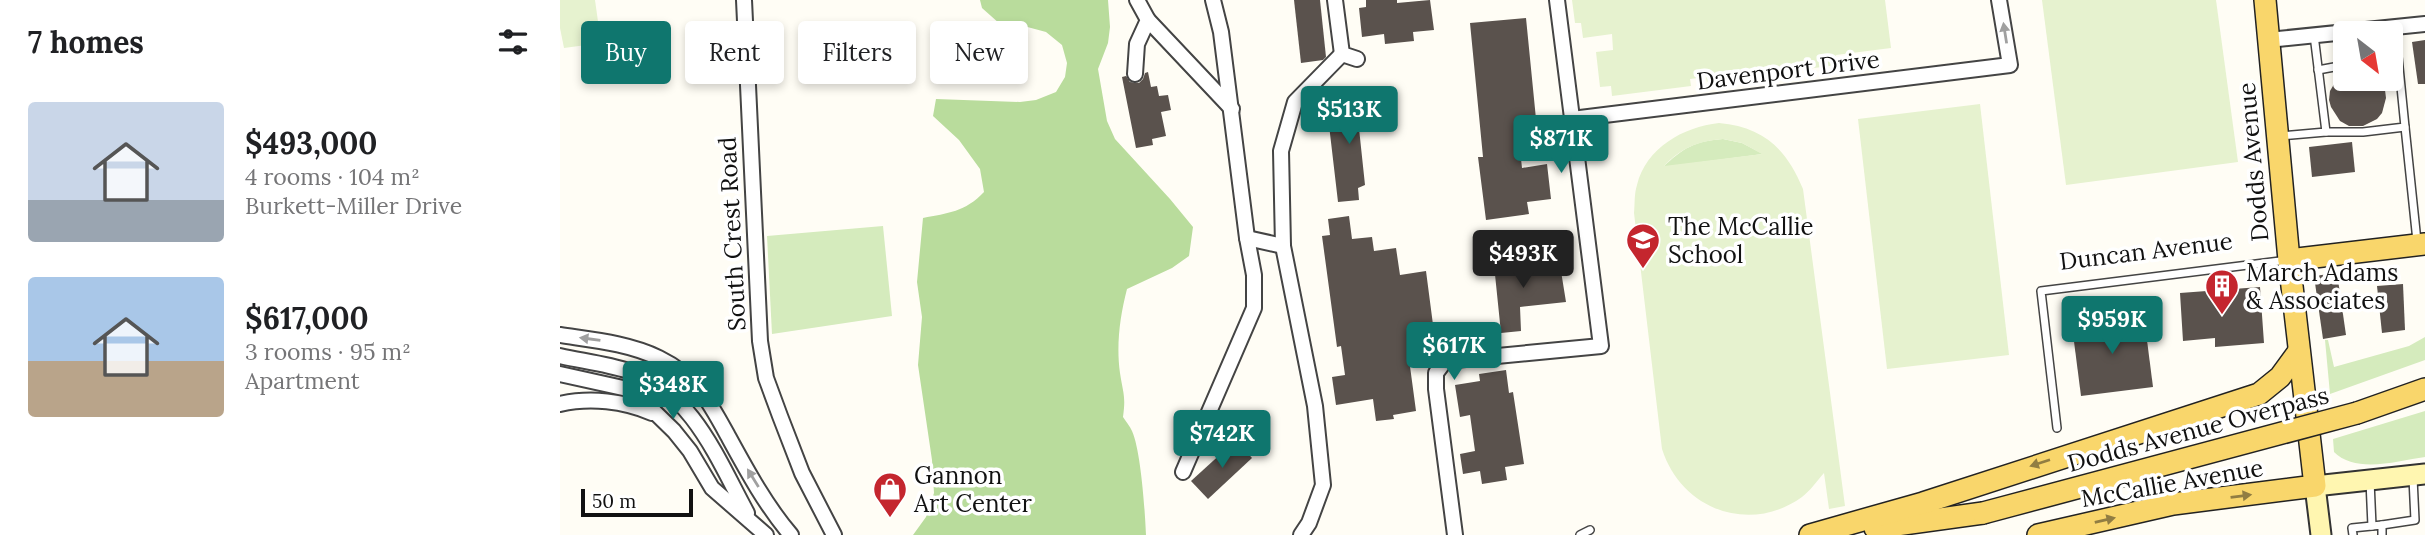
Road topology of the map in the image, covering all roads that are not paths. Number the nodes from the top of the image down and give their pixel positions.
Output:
1 (744, 0) edge
2 (1138, 0) edge
3 (1213, 0) edge
4 (1335, 0) edge
5 (1557, 0) edge
6 (2000, 0) edge
7 (2264, 0) edge
8 (1147, 20) junction
9 (2425, 24) edge
10 (2403, 26) edge
11 (2333, 33) edge
12 (2314, 35) junction
13 (2268, 40) junction
14 (1342, 54) junction
15 (1357, 59) dead end
16 (2333, 67) edge
17 (2318, 70) junction
18 (1135, 74) dead end
19 (2399, 91) edge
20 (1232, 109) junction
21 (1572, 119) junction
22 (2405, 127) junction
23 (2326, 132) junction
24 (2277, 136) junction
25 (1248, 238) junction
26 (2421, 245) edge
27 (1283, 246) junction
28 (2289, 260) junction
29 (560, 335) edge
30 (2299, 351) junction
31 (560, 356) edge
32 (560, 374) edge
33 (2421, 392) edge
34 (560, 404) edge
35 (660, 416) junction
36 (2057, 428) dead end
37 (1183, 472) dead end
38 (2419, 475) edge
39 (2370, 480) junction
40 (2315, 486) junction
41 (1983, 513) junction
42 (753, 523) junction
43 (2382, 525) junction
44 (2372, 526) junction
45 (1590, 530) dead end
46 (766, 535) edge
47 (791, 535) edge
48 (835, 535) edge
49 (1301, 535) edge
50 (1455, 535) edge
51 (1580, 535) edge
52 (1811, 535) edge
53 (1828, 535) edge
54 (1917, 535) edge
55 (2038, 535) edge
56 (2320, 535) edge
57 (2353, 535) edge
58 (2382, 535) edge

1 - 48 street, South Crest Road
2 - 8 street
3 - 20 street
4 - 14 street
5 - 21 street
21 -> 6 street, Davenport Drive
7 - 13 main road, Dodds Avenue
8 - 18 street
8 - 20 street
9 - 10 street
11 - 12 street
12 - 13 street
12 - 17 lane
13 - 24 main road, Dodds Avenue
14 - 15 street
14 - 27 street
16 - 17 lane
17 - 23 lane
19 - 22 lane
20 - 25 street
21 - 50 street
22 - 23 lane
22 - 26 lane
23 - 24 lane
24 - 28 main road, Dodds Avenue
25 - 27 street
25 - 37 street
26 - 28 main road, Duncan Avenue
27 - 49 street
28 - 30 main road, Dodds Avenue
28 - 36 lane, Duncan Avenue
47 -> 29 street
30 - 40 main road, Dodds Avenue
30 -> 52 main road
31 - 42 street
32 - 35 street
33 - 41 main road, Dodds Avenue Overpass, bridge
34 - 35 street
35 - 42 street
38 - 39 main road
38 - 43 lane
39 - 40 main road
39 - 44 lane
55 -> 40 main road, McCallie Avenue
40 - 56 main road
41 - 53 main road, Dodds Avenue Overpass
41 - 54 main road, Dodds Avenue Overpass
42 - 46 street
43 - 44 lane
43 - 58 lane
44 - 57 lane
45 - 51 lane

